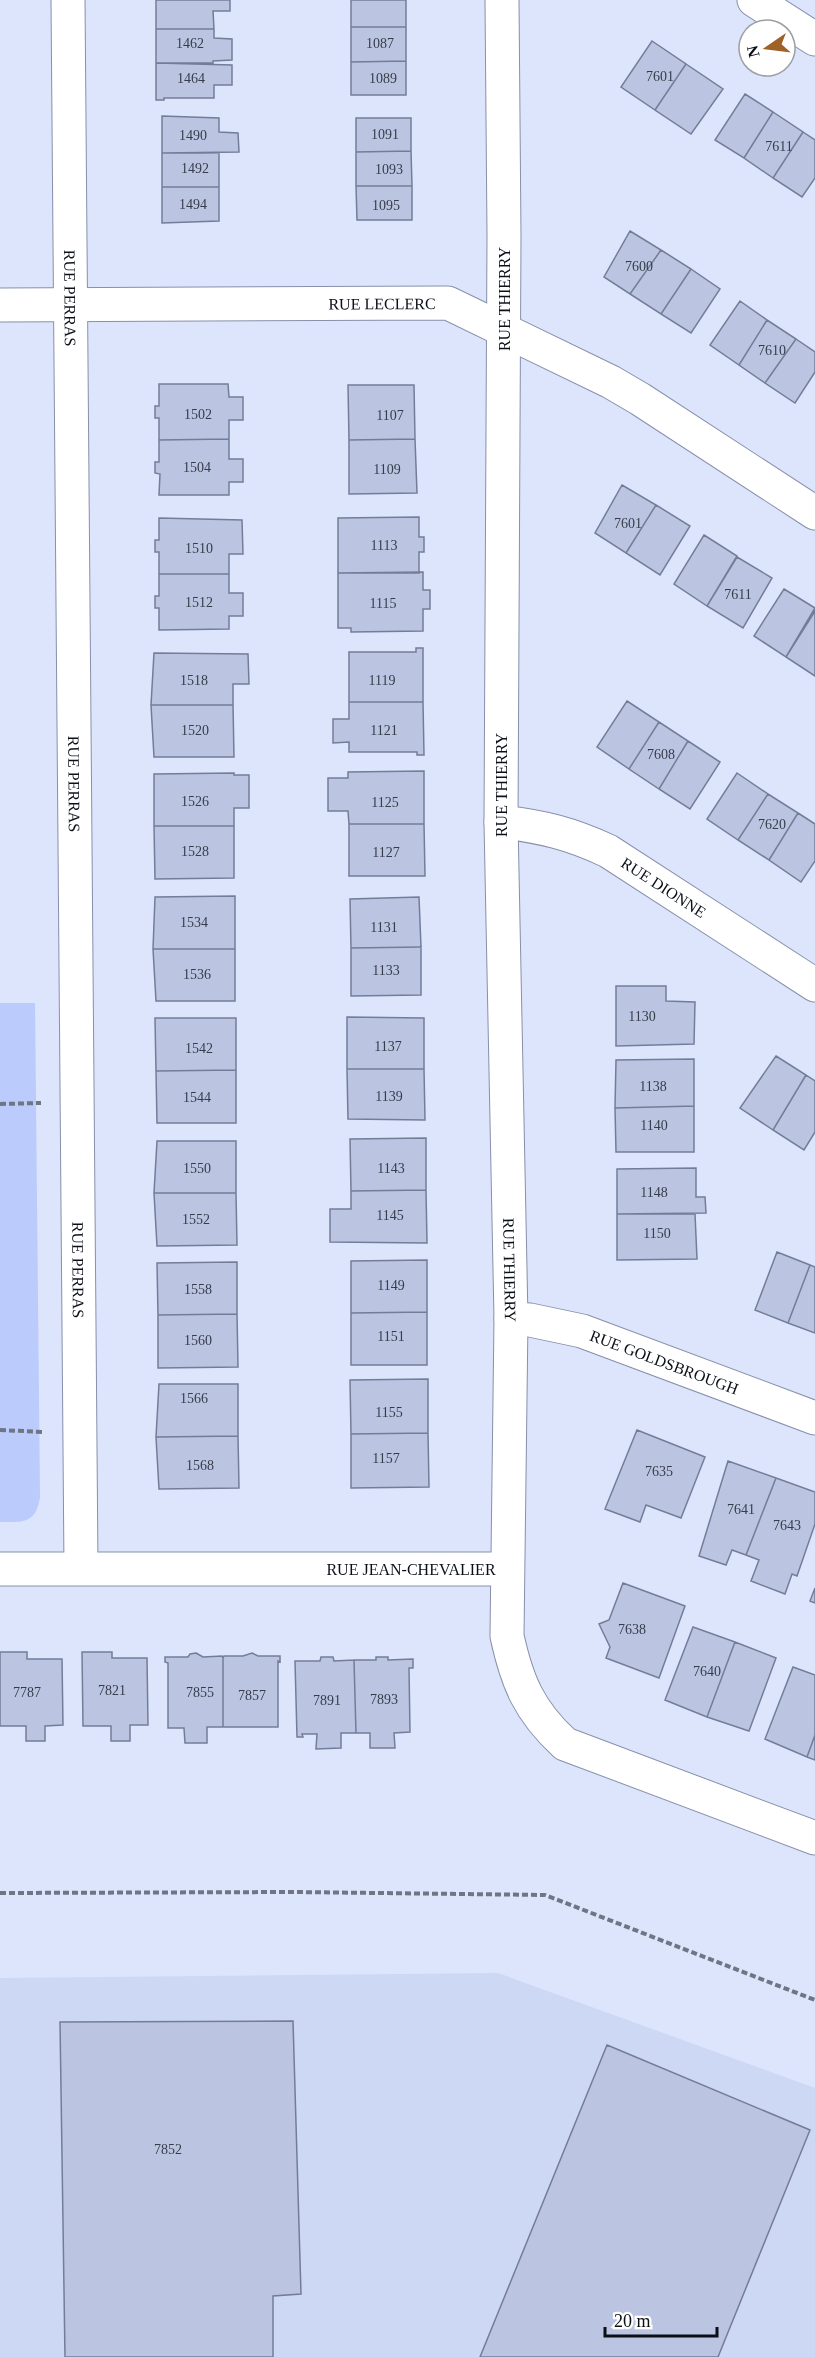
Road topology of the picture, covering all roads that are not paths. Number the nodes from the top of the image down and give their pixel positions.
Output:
1 (68, 0) edge
2 (502, 0) edge
3 (754, 0) edge
4 (815, 39) edge
5 (70, 304) junction
6 (0, 305) edge
7 (503, 329) junction
8 (815, 513) edge
9 (501, 822) junction
10 (815, 985) edge
11 (511, 1319) junction
12 (815, 1418) edge
13 (81, 1568) junction
14 (0, 1569) edge
15 (507, 1569) junction
16 (815, 1838) edge

1 - 5 street, RUE PERRAS
2 - 7 street, RUE THIERRY
3 - 4 street
5 - 6 street, RUE LECLERC
5 - 7 street, RUE LECLERC
5 - 13 street, RUE PERRAS
7 - 8 street, RUE LECLERC
7 - 9 street, RUE THIERRY
9 - 10 street, RUE DIONNE
9 - 11 street, RUE THIERRY
11 - 12 street, RUE GOLDSBROUGH
11 - 15 street, RUE THIERRY
13 - 14 street, RUE JEAN-CHEVALIER
13 - 15 street, RUE JEAN-CHEVALIER
15 - 16 street, RUE JEAN-CHEVALIER

